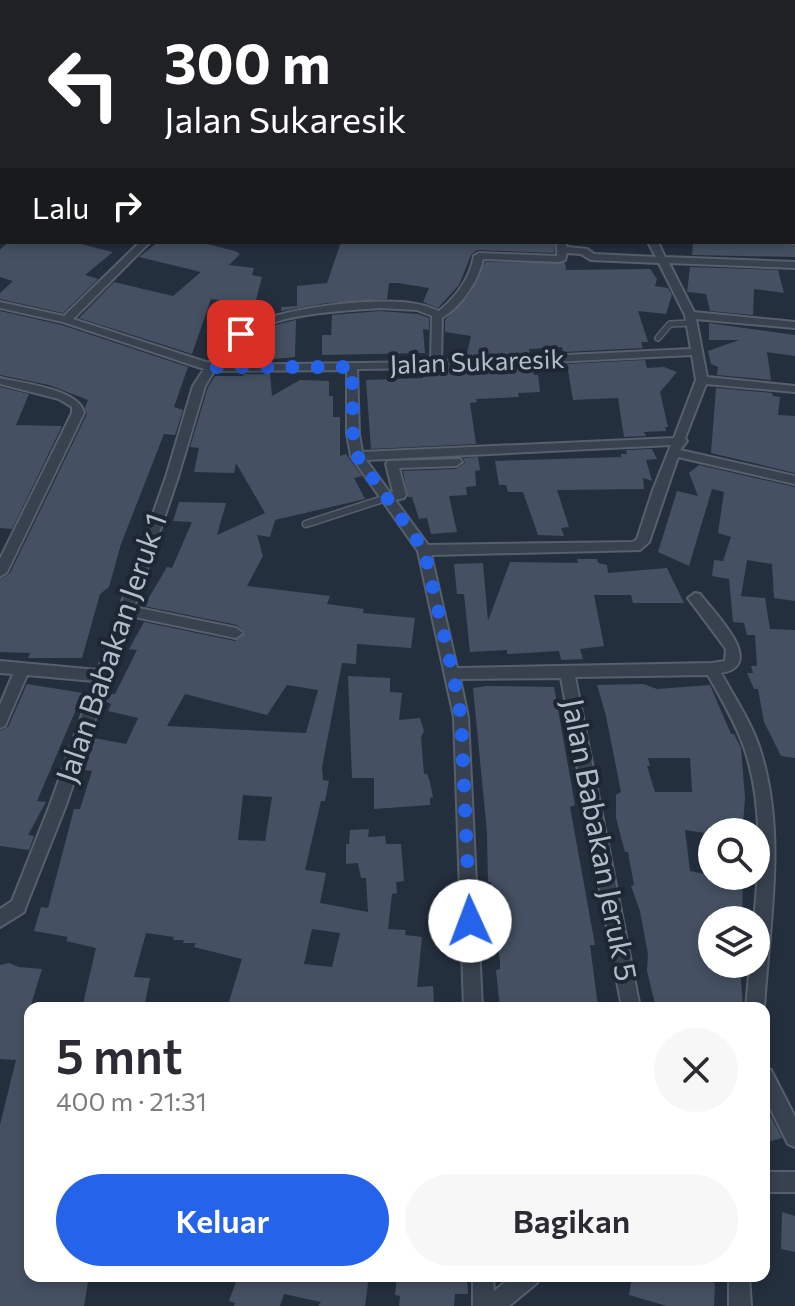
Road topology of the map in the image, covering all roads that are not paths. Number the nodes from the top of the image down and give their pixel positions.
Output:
1 (143, 244) edge
2 (654, 244) edge
3 (562, 246) edge
4 (661, 258) junction
5 (795, 265) edge
6 (0, 305) edge
7 (437, 317) junction
8 (691, 319) junction
9 (66, 320) junction
10 (795, 325) edge
11 (658, 338) dead end
12 (696, 352) junction
13 (436, 365) junction
14 (211, 367) junction
15 (352, 367) junction
16 (702, 380) junction
17 (0, 381) edge
18 (795, 389) edge
19 (678, 447) junction
20 (357, 456) junction
21 (456, 462) dead end
22 (795, 480) edge
23 (386, 498) junction
24 (306, 524) dead end
25 (424, 550) junction
26 (2, 564) edge
27 (695, 598) dead end
28 (125, 610) junction
29 (236, 633) dead end
30 (0, 667) edge
31 (23, 668) junction
32 (712, 669) junction
33 (567, 672) junction
34 (453, 674) junction
35 (102, 676) junction
36 (0, 722) edge
37 (0, 919) edge
38 (473, 1002) edge
39 (630, 1002) edge
40 (755, 1002) edge
41 (770, 1089) edge
42 (795, 1137) edge
43 (770, 1182) edge
44 (795, 1182) edge
45 (483, 1282) edge
46 (522, 1282) edge
47 (739, 1282) edge
48 (484, 1306) edge
49 (492, 1306) edge
50 (740, 1306) edge

1 - 9 street
2 - 4 street
3 - 4 street
3 - 7 street
4 - 5 street
4 - 8 street
6 - 9 street, Jalan Sukaresik
7 - 13 street
7 - 14 street, Jalan Babakan Jeruk 1
8 - 10 street
8 - 11 lane
8 - 12 street
9 - 14 street, Jalan Sukaresik
12 - 13 street, Jalan Sukaresik
12 - 16 street
13 - 15 street, Jalan Sukaresik
14 - 15 street, Jalan Sukaresik
14 - 28 street, Jalan Babakan Jeruk 1
15 - 20 street
16 - 18 street
16 - 19 street
17 - 26 street
19 - 20 street
19 - 22 street
19 - 25 street
20 - 23 street
21 - 23 street
23 - 24 lane
23 - 25 street
25 - 34 street
27 - 32 street
28 - 29 street
28 - 35 street, Jalan Babakan Jeruk 1
30 - 31 street
31 - 35 street
31 - 36 street
32 - 33 street
32 - 40 street
33 - 34 street
33 - 39 street, Jalan Babakan Jeruk 5
34 - 38 street
35 - 37 street, Jalan Babakan Jeruk 1
41 - 42 street
43 - 44 street
45 - 48 street
46 - 49 street
47 - 50 street

